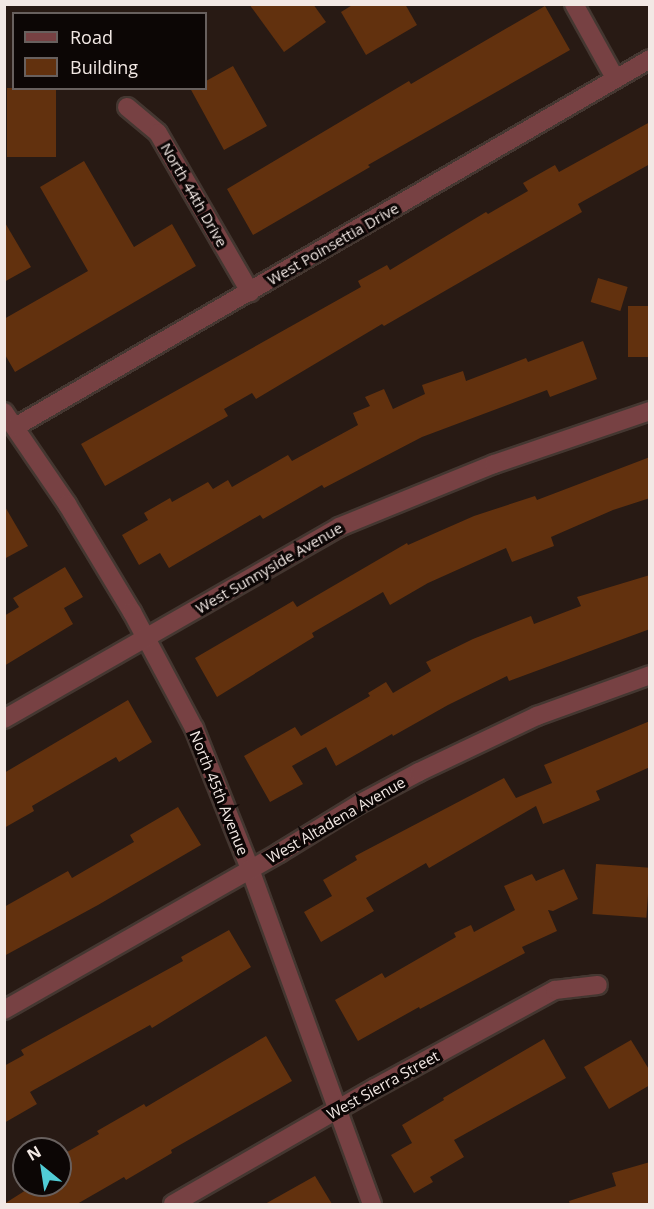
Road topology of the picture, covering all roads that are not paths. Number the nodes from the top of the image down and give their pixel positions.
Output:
1 (574, 4) edge
2 (650, 59) edge
3 (615, 78) junction
4 (127, 107) dead end
5 (250, 292) junction
6 (4, 411) edge
7 (650, 411) edge
8 (15, 427) junction
9 (147, 638) junction
10 (650, 675) edge
11 (4, 719) edge
12 (250, 869) junction
13 (598, 984) dead end
14 (4, 1010) edge
15 (336, 1111) junction
16 (174, 1204) edge
17 (372, 1204) edge

1 - 3 street
2 - 3 street, West Poinsettia Drive
3 - 5 street, West Poinsettia Drive
4 - 5 street, North 44th Drive
5 - 8 street, West Poinsettia Drive
6 - 8 street, North 45th Avenue
7 - 9 street, West Sunnyside Avenue
8 - 9 street, North 45th Avenue
9 - 11 street, West Sunnyside Avenue
9 - 12 street, North 45th Avenue
10 - 12 street, West Altadena Avenue
12 - 14 street, West Altadena Avenue
12 - 15 street, North 45th Avenue
13 - 15 street, West Sierra Street
15 - 16 street, West Sierra Street
15 - 17 street, North 45th Avenue

